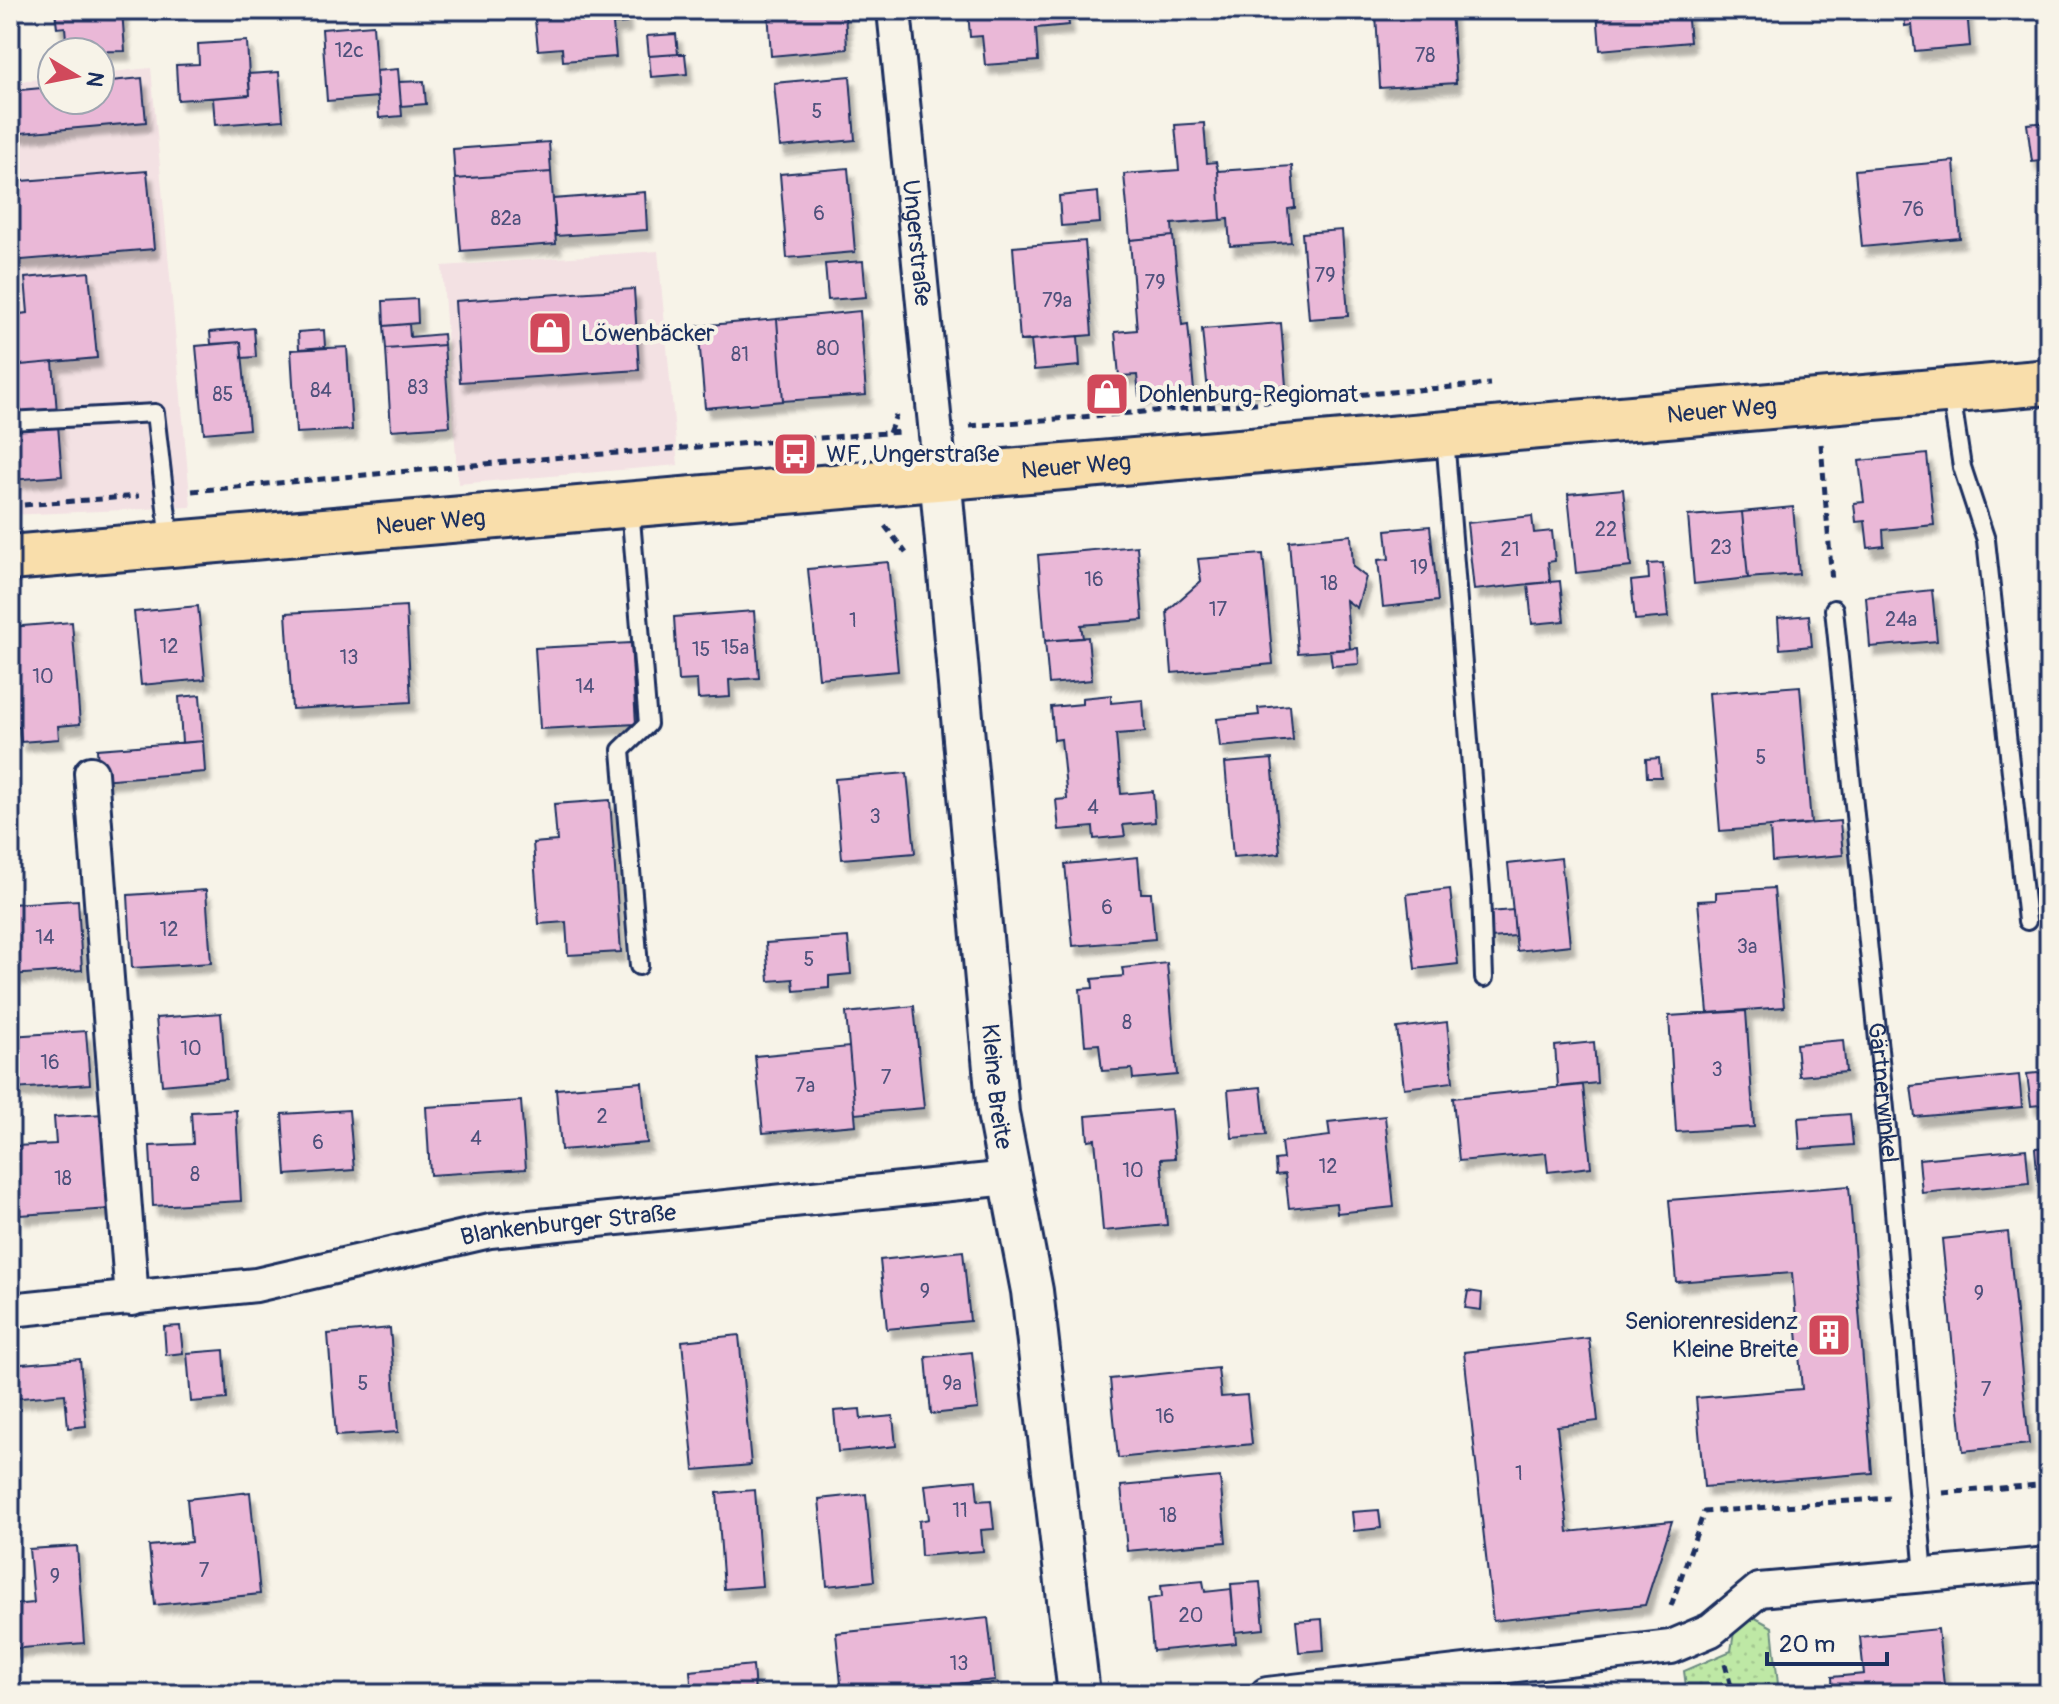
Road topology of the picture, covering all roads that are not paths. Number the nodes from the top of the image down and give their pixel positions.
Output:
1 (894, 10) edge
2 (2049, 382) edge
3 (1950, 391) junction
4 (10, 421) edge
5 (1445, 435) junction
6 (940, 475) junction
7 (630, 505) junction
8 (170, 544) junction
9 (10, 558) edge
10 (1834, 609) road end
11 (91, 773) dead end
12 (2027, 921) dead end
13 (639, 966) dead end
14 (1484, 978) dead end
15 (1009, 1178) junction
16 (132, 1299) junction
17 (10, 1310) edge
18 (2049, 1564) edge
19 (1924, 1576) junction
20 (1079, 1694) edge
21 (1267, 1694) edge

1 - 6 street, Ungerstraße
2 - 3 main road, Neuer Weg
3 - 5 main road, Neuer Weg
3 - 12 lane
4 - 8 lane
5 - 6 main road, Neuer Weg
5 - 14 lane
6 - 7 main road, Neuer Weg
6 - 15 street, Kleine Breite
7 - 8 main road, Neuer Weg
7 - 13 lane
8 - 9 main road, Neuer Weg
10 - 19 lane, Gärtnerwinkel
11 - 16 street
15 - 16 street, Blankenburger Straße
15 - 20 street, Kleine Breite
16 - 17 street, Blankenburger Straße
18 - 19 street
19 - 21 street

